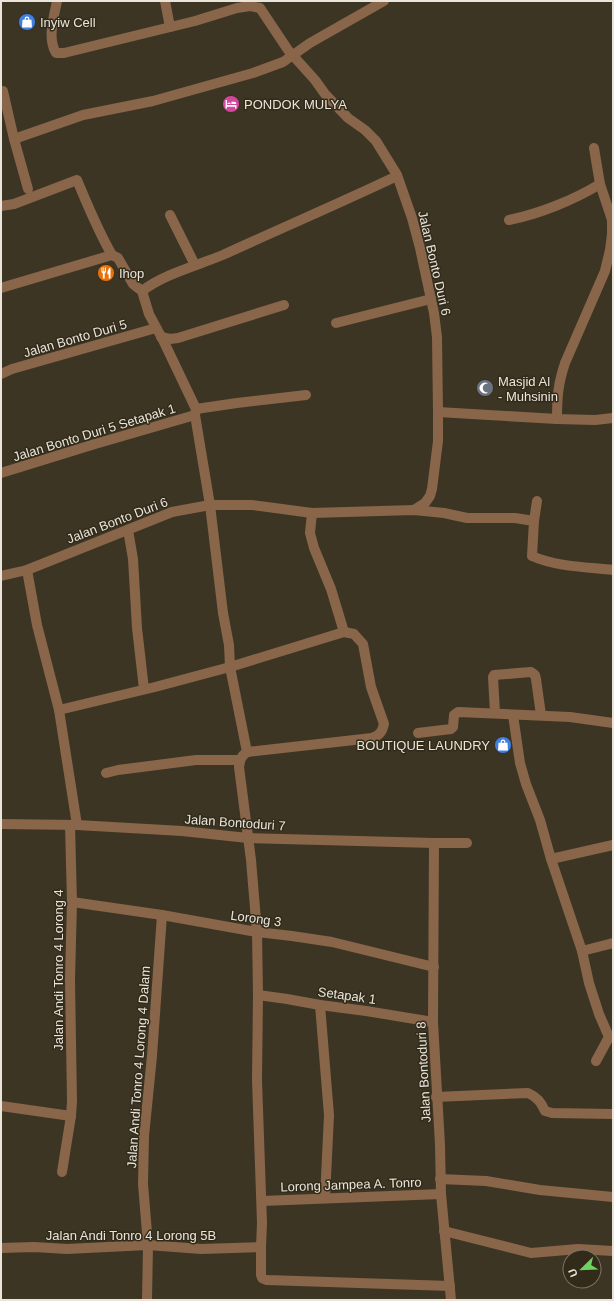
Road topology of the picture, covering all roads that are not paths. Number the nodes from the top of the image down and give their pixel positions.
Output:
1 (57, 1) edge
2 (165, 1) edge
3 (384, 1) edge
4 (170, 27) junction
5 (293, 55) junction
6 (3, 91) dead end
7 (14, 139) junction
8 (594, 148) dead end
9 (396, 176) junction
10 (600, 184) junction
11 (28, 189) dead end
12 (1, 206) edge
13 (170, 215) dead end
14 (509, 220) dead end
15 (107, 256) junction
16 (195, 266) junction
17 (1, 288) edge
18 (142, 291) junction
19 (431, 299) junction
20 (284, 305) dead end
21 (336, 323) dead end
22 (156, 328) junction
23 (161, 337) junction
24 (1, 374) edge
25 (306, 395) dead end
26 (195, 412) junction
27 (438, 412) junction
28 (613, 418) edge
29 (557, 419) junction
30 (1, 473) edge
31 (537, 502) dead end
32 (210, 505) junction
33 (414, 510) junction
34 (312, 512) junction
35 (534, 521) junction
36 (128, 530) junction
37 (27, 570) junction
38 (613, 570) edge
39 (1, 576) edge
40 (344, 632) junction
41 (230, 666) junction
42 (144, 689) junction
43 (59, 710) junction
44 (495, 713) junction
45 (513, 714) junction
46 (541, 715) junction
47 (613, 723) edge
48 (418, 733) dead end
49 (244, 756) junction
50 (106, 773) dead end
51 (1, 824) edge
52 (74, 825) junction
53 (248, 838) junction
54 (434, 843) junction
55 (468, 843) dead end
56 (613, 846) edge
57 (551, 859) junction
58 (72, 902) junction
59 (162, 915) junction
60 (257, 932) junction
61 (613, 943) edge
62 (582, 951) junction
63 (434, 967) junction
64 (258, 995) junction
65 (320, 1005) junction
66 (433, 1022) junction
67 (611, 1037) edge
68 (596, 1061) dead end
69 (436, 1097) junction
70 (1, 1106) edge
71 (613, 1114) edge
72 (65, 1115) junction
73 (62, 1172) dead end
74 (440, 1179) junction
75 (441, 1194) junction
76 (613, 1197) edge
77 (324, 1198) junction
78 (262, 1200) junction
79 (444, 1231) junction
80 (148, 1245) junction
81 (260, 1247) junction
82 (1, 1248) edge
83 (613, 1251) edge
84 (450, 1286) junction
85 (147, 1300) edge
86 (452, 1300) edge

1 - 4 street
2 - 4 street
3 - 5 street
4 - 5 street, Jalan Bonto Duri 6
5 - 7 street
5 - 9 street, Jalan Bonto Duri 6
6 - 7 street
7 - 11 street
8 - 10 street
9 - 16 street
9 - 19 street, Jalan Bonto Duri 6
10 - 14 street
10 - 29 street
12 - 15 street
13 - 16 street
15 - 17 street
15 - 18 street
16 - 18 street
18 - 22 street
19 - 21 street
19 - 27 street, Jalan Bonto Duri 6
20 - 23 street
22 - 23 street
22 - 24 street, Jalan Bonto Duri 5
23 - 26 street
25 - 26 street, Jalan Bonto Duri 5 Setapak 1
26 - 30 street, Jalan Bonto Duri 5 Setapak 1
26 - 32 street
27 - 29 street
27 - 33 street, Jalan Bonto Duri 6
28 - 29 street
31 - 35 street
32 - 34 street, Jalan Bonto Duri 6
32 - 36 street, Jalan Bonto Duri 6
32 - 41 street
33 - 34 street, Jalan Bonto Duri 6
33 - 35 street, Jalan Bonto Duri 6
34 - 40 street
35 - 38 street
36 - 37 street, Jalan Bonto Duri 6
36 - 42 street
37 - 39 street, Jalan Bonto Duri 6
37 - 43 street, Jalan Andi Tonro 4 Lorong 4
40 - 41 street
40 - 49 street
41 - 42 street
41 - 49 street
42 - 43 street
43 - 52 street, Jalan Andi Tonro 4 Lorong 4
44 - 45 street
44 - 46 street
44 - 48 street
45 - 46 street
45 - 57 street
46 - 47 street
49 - 50 street
49 - 53 street
51 - 52 street, Jalan Bontoduri 7
52 - 53 street, Jalan Bontoduri 7
52 - 58 street, Jalan Andi Tonro 4 Lorong 4
53 - 54 street, Jalan Bontoduri 7
53 - 60 street
54 - 55 street, Jalan Bontoduri 7
54 - 63 street, Jalan Bontoduri 8
56 - 57 street
57 - 62 street
58 - 59 street, Lorong 3
58 - 72 street, Jalan Andi Tonro 4 Lorong 4
59 - 60 street, Lorong 3
59 - 80 street, Jalan Andi Tonro 4 Lorong 4 Dalam
60 - 63 street, Lorong 3
60 - 64 street
61 - 62 street
62 - 67 street
63 - 66 street, Jalan Bontoduri 8
64 - 65 street, Setapak 1
64 - 78 street
65 - 66 street, Setapak 1
65 - 77 street
66 - 69 street, Jalan Bontoduri 8
67 - 68 street
69 - 71 street
69 - 74 street, Jalan Bontoduri 8
70 - 72 street
72 - 73 street, Jalan Andi Tonro 4 Lorong 4
74 - 75 street, Jalan Bontoduri 8
74 - 76 street
75 - 77 street, Lorong Jampea A. Tonro
75 - 79 street, Jalan Bontoduri 8
77 - 78 street, Lorong Jampea A. Tonro
78 - 81 street
79 - 83 street
79 - 84 street, Jalan Bontoduri 8
80 - 81 street, Jalan Andi Tonro 4 Lorong 5B
80 - 82 street, Jalan Andi Tonro 4 Lorong 5B
80 - 85 street, Jalan Andi Tonro 4 Lorong 4 Dalam
81 - 84 street
84 - 86 street, Jalan Bontoduri 8

